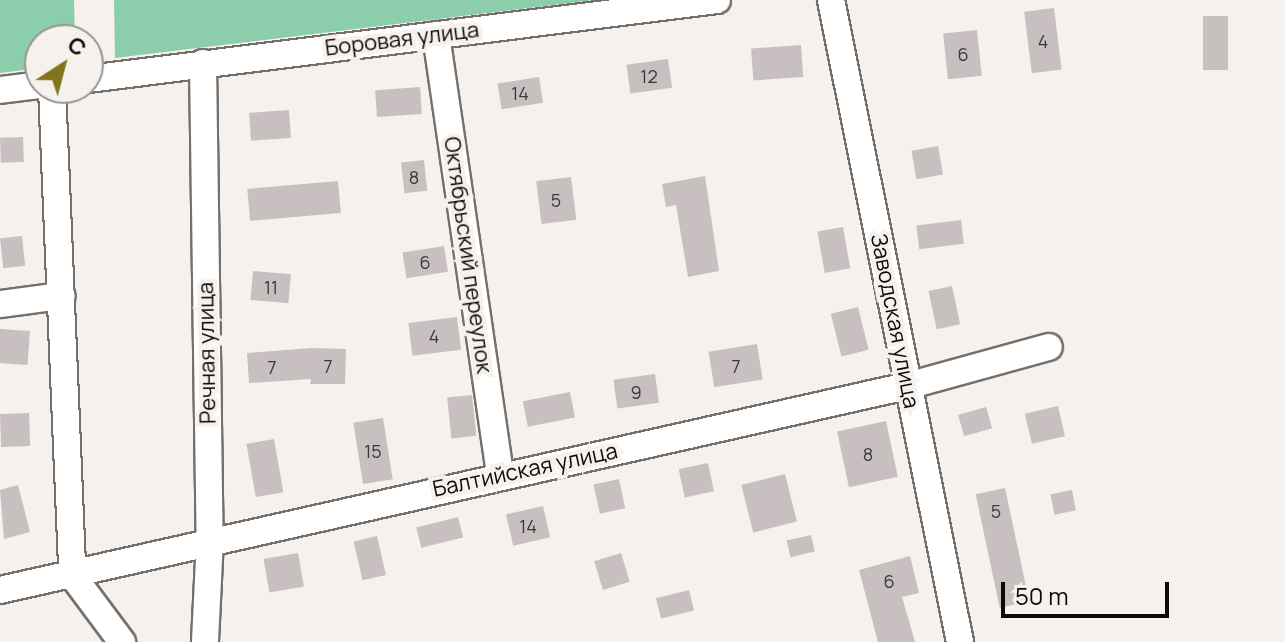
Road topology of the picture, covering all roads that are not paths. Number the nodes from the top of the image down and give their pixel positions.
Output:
1 (717, 0) edge
2 (831, 0) edge
3 (436, 35) junction
4 (203, 63) junction
5 (104, 77) edge
6 (24, 87) edge
7 (0, 90) edge
8 (53, 104) edge
9 (61, 296) junction
10 (0, 304) edge
11 (1049, 347) dead end
12 (907, 386) junction
13 (500, 476) junction
14 (210, 539) junction
15 (72, 575) junction
16 (0, 590) edge
17 (122, 642) edge
18 (205, 642) edge
19 (960, 642) edge

1 - 3 street, Боровая улица
2 - 12 street, Заводская улица
3 - 4 street, Боровая улица
3 - 13 street, Октябрьский переулок
4 - 5 street, Боровая улица
4 - 14 street, Речная улица
6 - 7 street
8 - 9 street
9 - 10 street
9 - 15 street
11 - 12 street, Балтийская улица
12 - 13 street, Балтийская улица
12 - 19 street, Заводская улица
13 - 14 street, Балтийская улица
14 - 15 street, Балтийская улица
14 - 18 street, Речная улица
15 - 16 street, Балтийская улица
15 - 17 street

